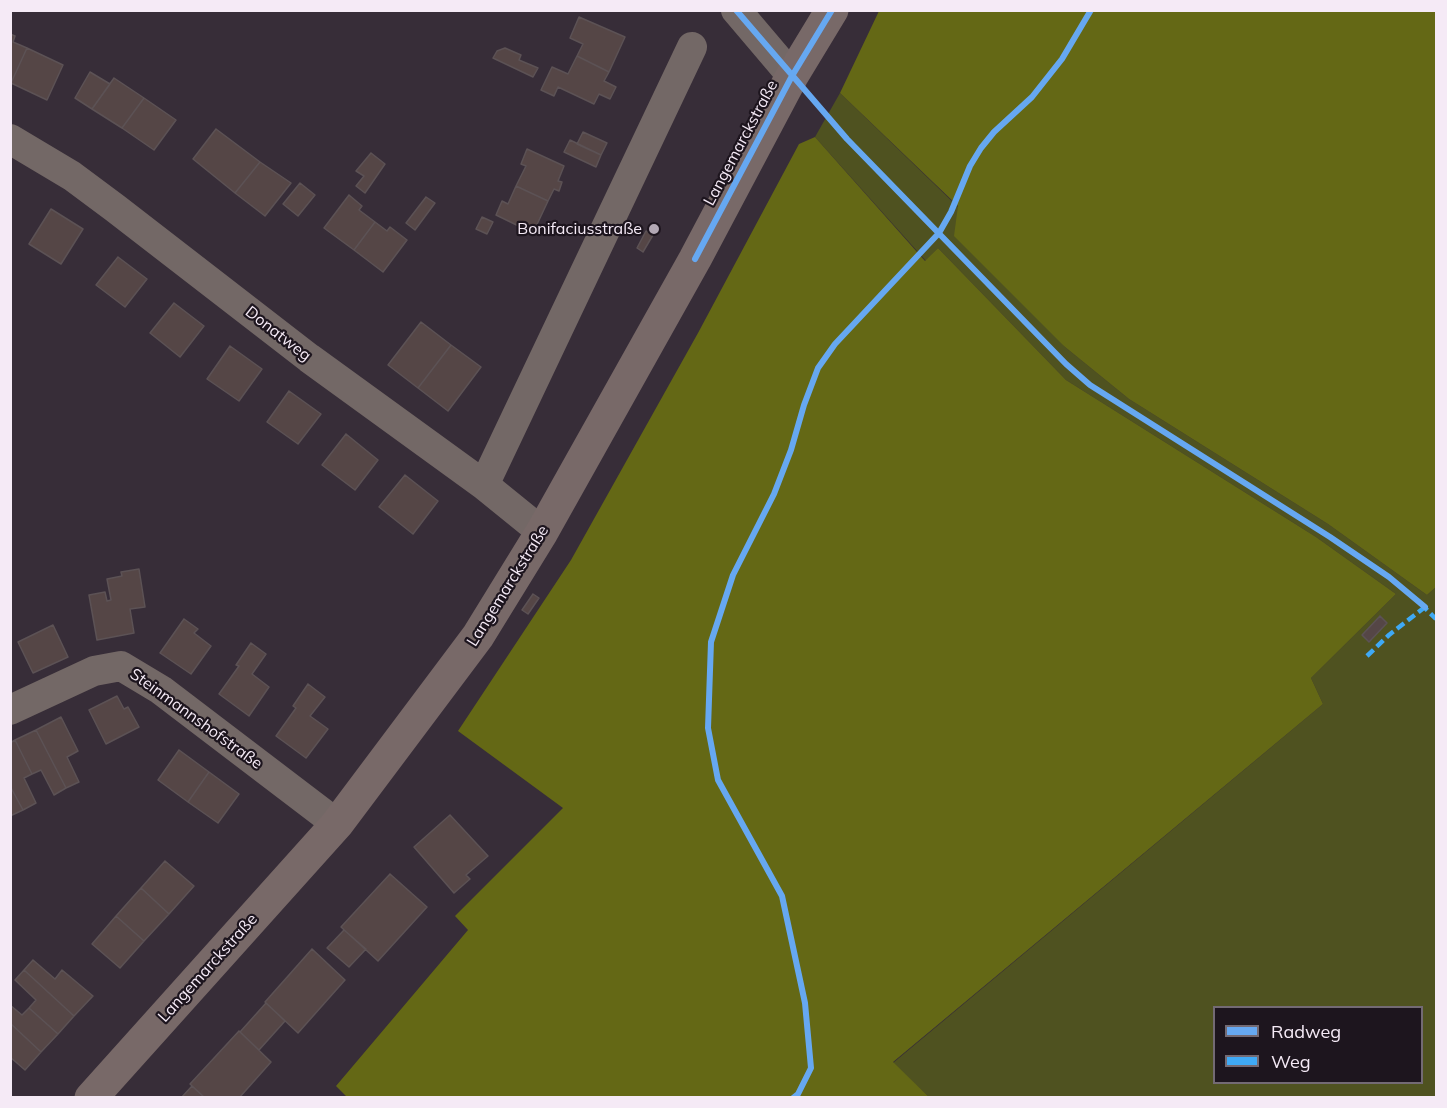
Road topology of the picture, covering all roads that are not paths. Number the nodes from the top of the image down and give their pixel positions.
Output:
1 (736, 10) edge
2 (832, 10) edge
3 (692, 47) dead end
4 (792, 76) junction
5 (10, 140) edge
6 (484, 485) junction
7 (542, 532) junction
8 (10, 710) edge
9 (337, 824) junction
10 (91, 1098) edge

1 - 4 street
2 - 4 street, Langemarckstraße
3 - 6 street
4 - 7 street, Langemarckstraße
5 - 6 street, Donatweg
6 - 7 street, Donatweg
7 - 9 street, Langemarckstraße
8 - 9 street, Steinmannshofstraße
9 - 10 street, Langemarckstraße

